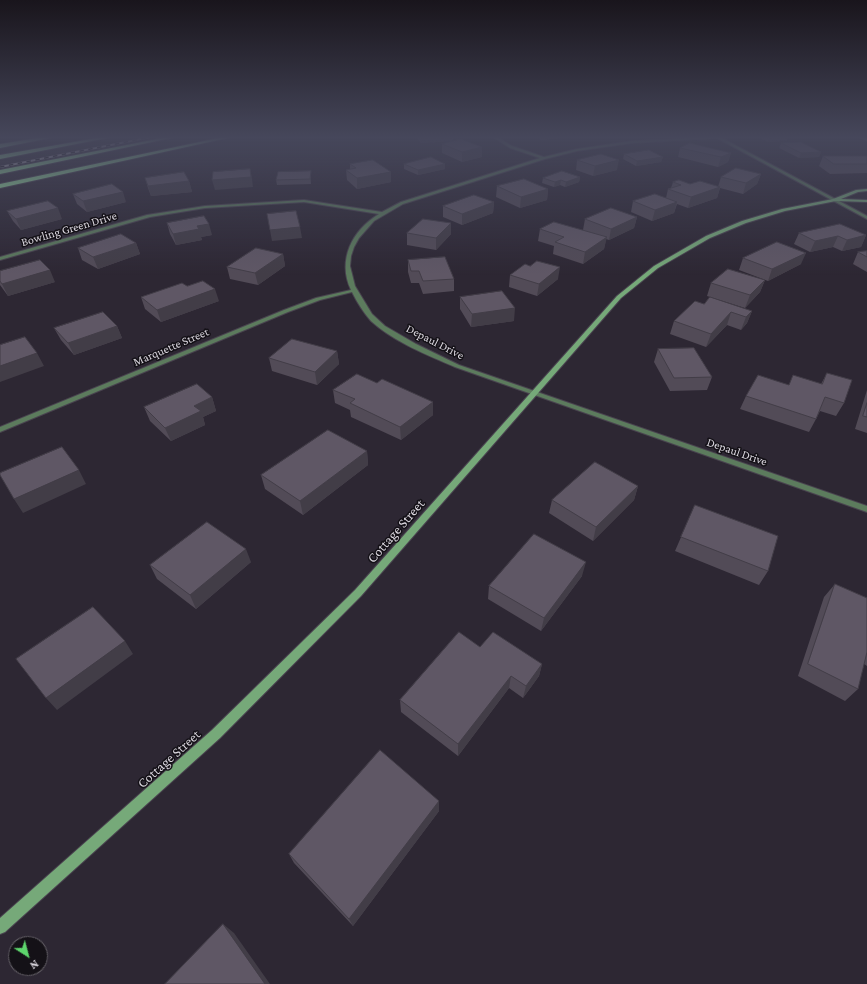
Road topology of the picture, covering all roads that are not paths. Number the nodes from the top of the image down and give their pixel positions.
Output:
1 (14, 183) edge
2 (463, 183) edge
3 (802, 183) edge
4 (0, 186) edge
5 (867, 190) edge
6 (834, 200) junction
7 (867, 201) edge
8 (382, 213) junction
9 (867, 218) edge
10 (0, 259) edge
11 (352, 291) junction
12 (535, 393) junction
13 (0, 430) edge
14 (867, 509) edge
15 (0, 927) edge

1 - 4 highway
2 - 8 street, Depaul Drive
3 - 6 street
5 - 6 street, Cottage Street
6 - 7 street, Cottage Street
6 - 9 street
6 - 12 street, Cottage Street
8 - 10 street, Bowling Green Drive
8 - 11 street, Depaul Drive
11 - 12 street, Depaul Drive
11 - 13 street, Marquette Street
12 - 14 street, Depaul Drive
12 - 15 street, Cottage Street

